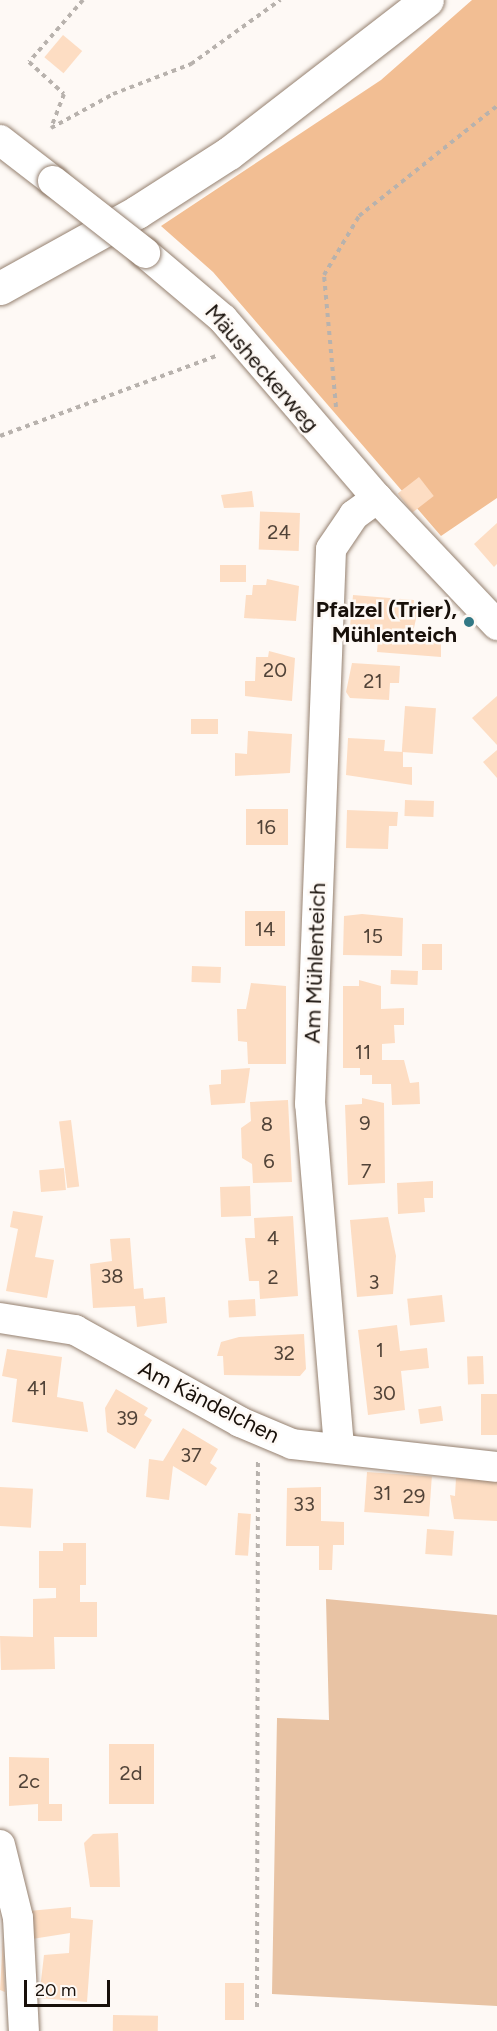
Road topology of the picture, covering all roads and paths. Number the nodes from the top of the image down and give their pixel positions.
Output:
1 (83, 0) edge
2 (280, 0) edge
3 (427, 0) edge
4 (497, 106) edge
5 (0, 140) edge
6 (0, 288) edge
7 (245, 345) junction
8 (0, 436) edge
9 (332, 447) junction
10 (377, 498) junction
11 (497, 625) edge
12 (0, 1318) edge
13 (259, 1430) junction
14 (339, 1447) junction
15 (497, 1467) edge
16 (0, 1845) edge
17 (257, 2007) dead end
18 (24, 2031) edge

1 - 2 path
3 - 6 main road
4 - 9 path
5 - 7 street, Mäusheckerweg, bridge
7 - 8 path
7 - 9 street, Mäusheckerweg
9 - 10 street, Mäusheckerweg
10 - 11 street, Mäusheckerweg
10 - 14 street, Am Mühlenteich
12 - 13 street, Am Kändelchen
13 - 14 street, Am Kändelchen
13 - 17 path
14 - 15 street, Am Kändelchen
16 - 18 street

